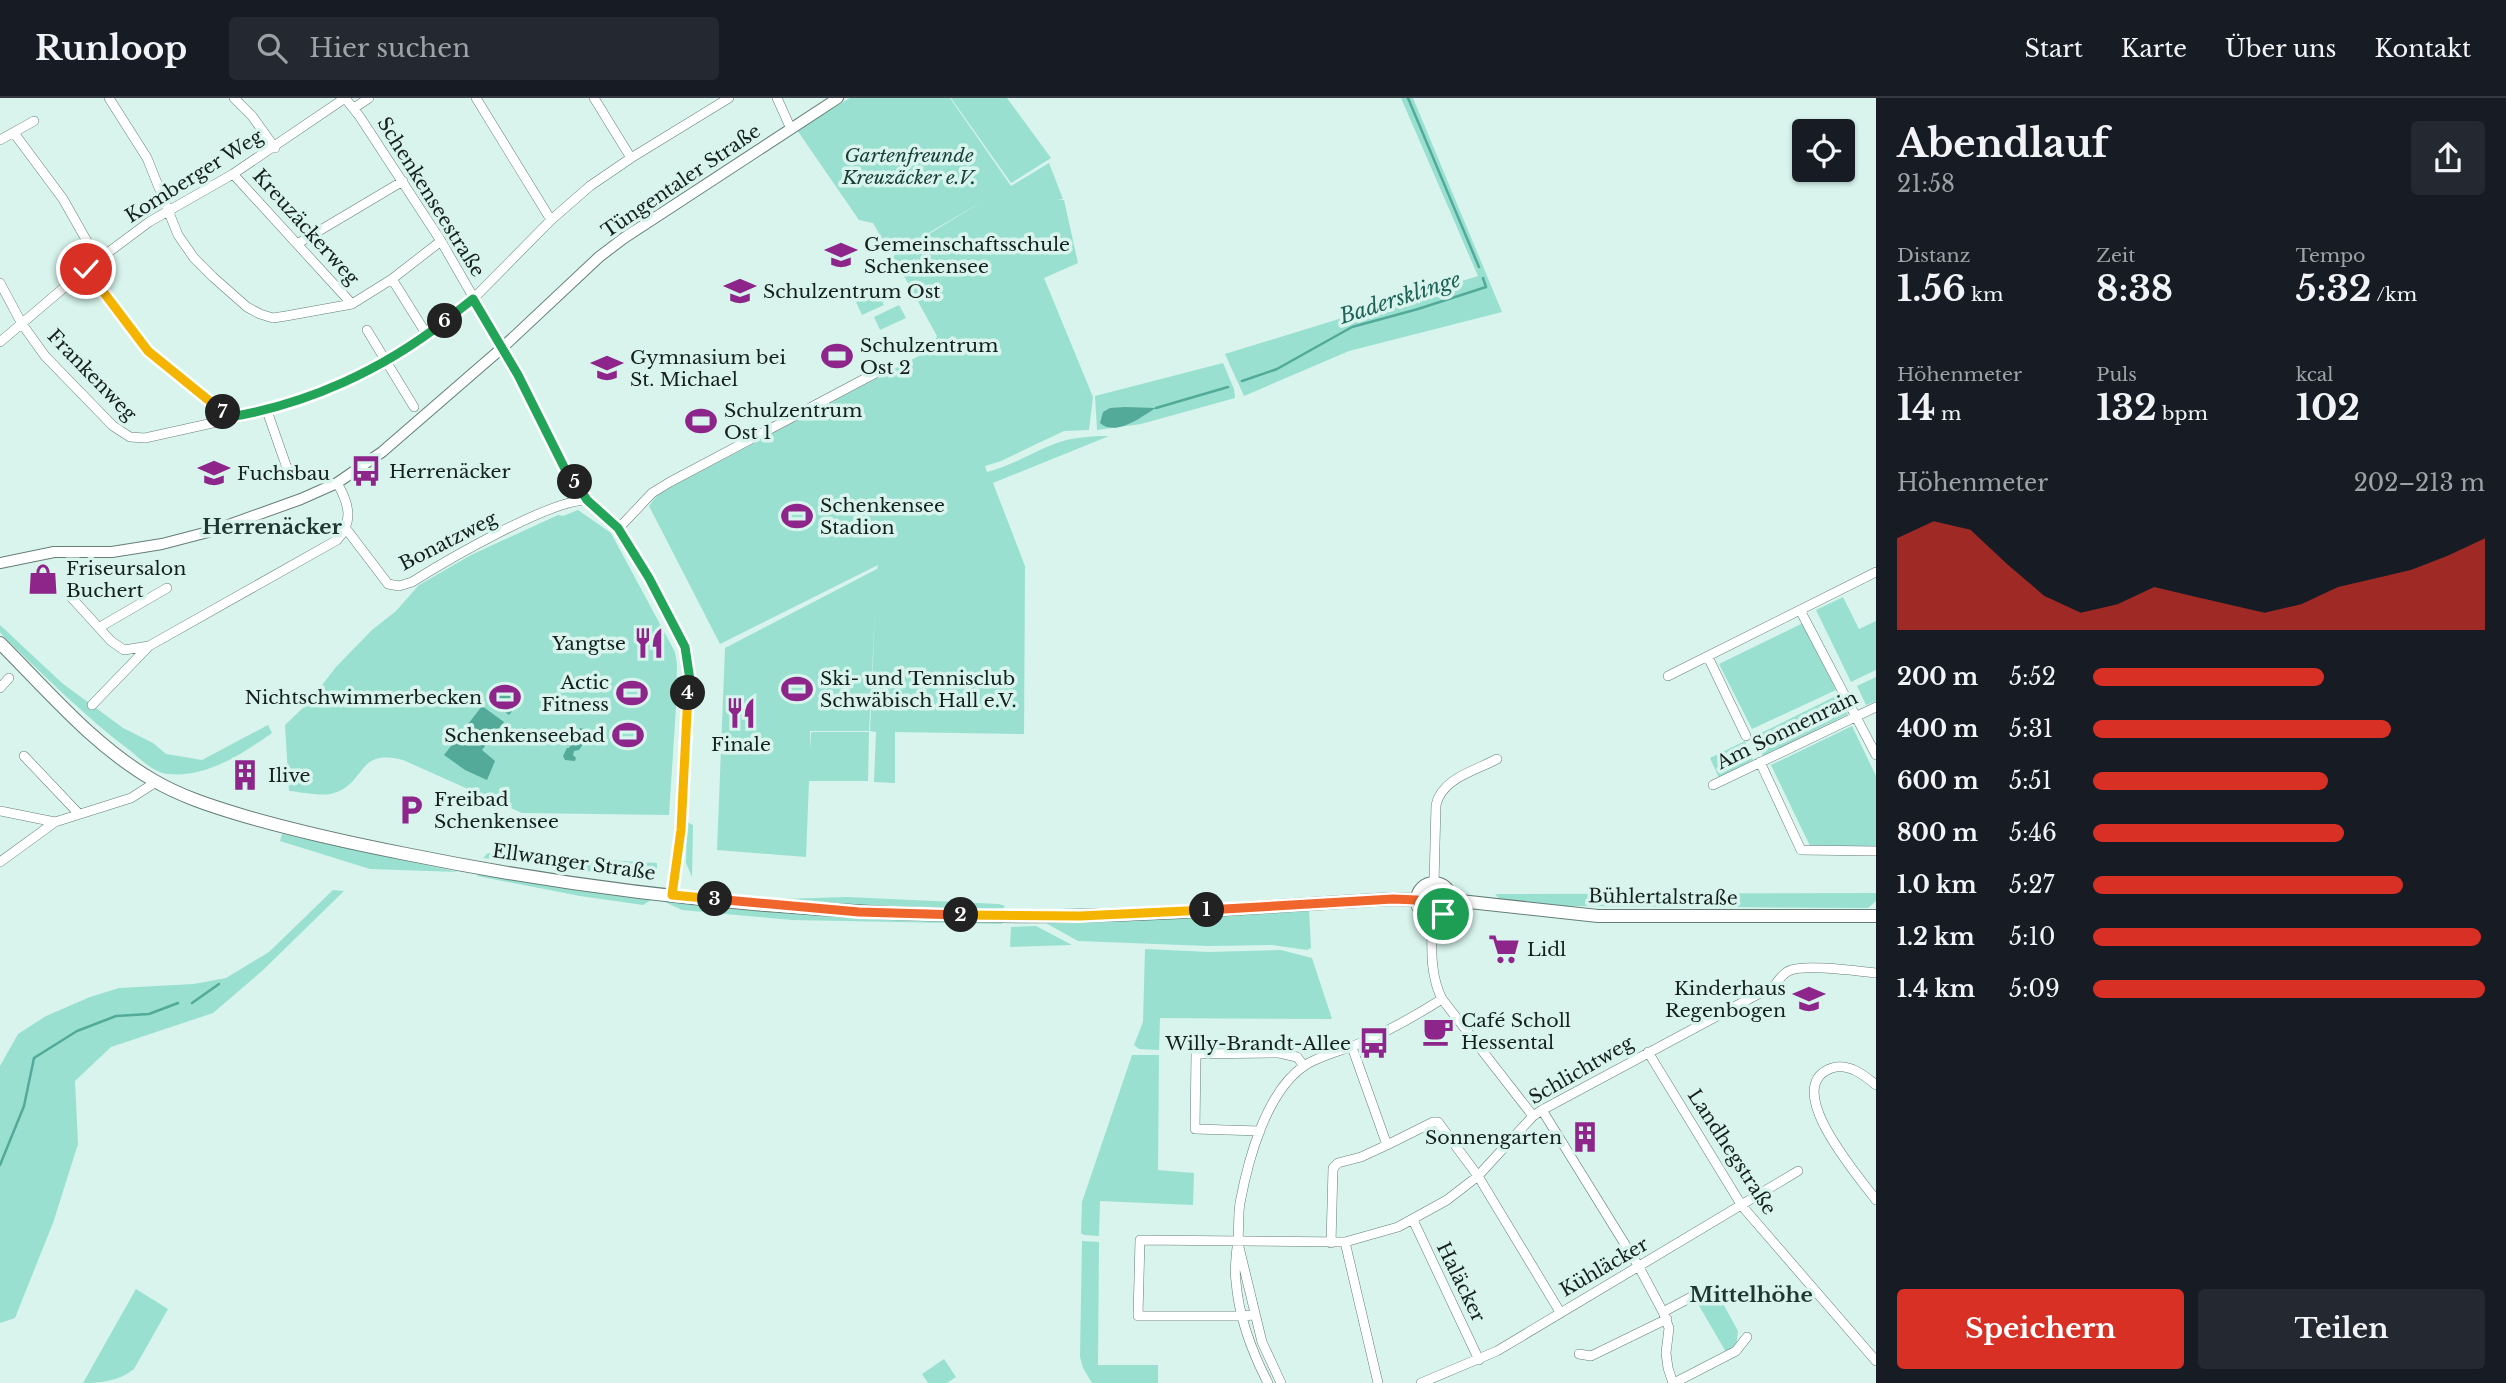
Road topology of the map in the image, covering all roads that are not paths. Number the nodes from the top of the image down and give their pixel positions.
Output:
1 (109, 98) edge
2 (234, 98) edge
3 (345, 98) edge
4 (369, 98) edge
5 (476, 98) edge
6 (594, 98) edge
7 (705, 98) edge
8 (729, 98) edge
9 (776, 98) edge
10 (838, 98) edge
11 (354, 108) junction
12 (711, 109) junction
13 (34, 121) dead end
14 (791, 129) junction
15 (14, 133) junction
16 (0, 140) edge
17 (275, 148) junction
18 (631, 158) junction
19 (233, 174) junction
20 (403, 181) junction
21 (168, 212) junction
22 (551, 220) junction
23 (441, 241) junction
24 (297, 244) junction
25 (97, 260) junction
26 (86, 269) junction
27 (392, 279) junction
28 (0, 283) edge
29 (473, 299) junction
30 (352, 304) junction
31 (22, 324) junction
32 (367, 330) dead end
33 (427, 335) junction
34 (0, 342) edge
35 (502, 348) junction
36 (386, 361) junction
37 (887, 367) dead end
38 (414, 407) dead end
39 (267, 411) junction
40 (230, 417) junction
41 (287, 468) dead end
42 (337, 483) junction
43 (587, 500) junction
44 (618, 528) junction
45 (347, 530) junction
46 (0, 563) edge
47 (1876, 572) edge
48 (167, 588) dead end
49 (70, 596) dead end
50 (1801, 611) junction
51 (100, 627) junction
52 (0, 643) edge
53 (149, 646) junction
54 (1708, 657) junction
55 (1668, 676) dead end
56 (9, 678) dead end
57 (0, 688) edge
58 (93, 705) dead end
59 (1876, 707) edge
60 (1856, 716) junction
61 (1746, 736) dead end
62 (1876, 755) edge
63 (24, 756) dead end
64 (1497, 760) dead end
65 (1760, 762) junction
66 (156, 782) junction
67 (1713, 785) dead end
68 (0, 811) edge
69 (79, 814) junction
70 (55, 822) junction
71 (1876, 851) edge
72 (0, 862) edge
73 (1434, 883) junction
74 (672, 895) junction
75 (1417, 900) junction
76 (1451, 901) junction
77 (1876, 916) edge
78 (1432, 917) junction
79 (1876, 973) edge
80 (1442, 999) junction
81 (1352, 1047) junction
82 (1648, 1052) junction
83 (1304, 1066) junction
84 (1876, 1085) edge
85 (1542, 1110) junction
86 (1533, 1116) junction
87 (1260, 1131) junction
88 (1387, 1145) junction
89 (1798, 1171) dead end
90 (1478, 1176) junction
91 (1876, 1200) edge
92 (1742, 1206) junction
93 (1413, 1220) junction
94 (1238, 1242) junction
95 (1345, 1242) junction
96 (1331, 1243) junction
97 (1639, 1267) junction
98 (1708, 1294) dead end
99 (1560, 1312) junction
100 (1254, 1315) junction
101 (1242, 1316) junction
102 (1665, 1316) junction
103 (1746, 1336) dead end
104 (1579, 1354) dead end
105 (1479, 1360) junction
106 (1876, 1362) edge
107 (1268, 1383) edge
108 (1281, 1383) edge
109 (1378, 1383) edge
110 (1421, 1383) edge
111 (1673, 1383) edge

1 - 21 street
2 - 17 street
3 - 11 street, Schenkenseestraße
3 - 17 street, Komberger Weg
4 - 11 street
5 - 22 street
6 - 18 street
7 - 12 street
8 - 12 street
9 - 14 street
10 - 14 street, Tüngentaler Straße
11 - 20 street, Schenkenseestraße
12 - 18 street
13 - 15 street
14 - 35 street, Tüngentaler Straße
15 - 16 street
15 - 25 street
17 - 19 street, Komberger Weg
18 - 22 street
19 - 21 street, Komberger Weg
19 - 24 street, Kreuzäckerweg
20 - 23 street, Schenkenseestraße
20 - 24 street
21 - 25 street, Komberger Weg
21 - 30 street
22 - 29 street
23 - 27 street
23 - 29 street, Schenkenseestraße
24 - 30 street, Kreuzäckerweg
25 - 26 street, Komberger Weg
26 - 31 street, Komberger Weg
26 - 40 street
27 - 30 street
27 - 33 street
28 - 31 street, Frankenweg
29 - 33 street
29 - 35 street, Schenkenseestraße
31 - 34 street, Komberger Weg
31 - 40 street, Frankenweg
32 - 36 street
33 - 36 street
35 - 42 street, Tüngentaler Straße
35 - 43 street, Schenkenseestraße
36 - 38 street
36 - 39 street
37 - 44 street
39 - 40 street
39 - 41 street
42 - 45 street
42 - 46 street, Tüngentaler Straße
43 - 44 street, Schenkenseestraße
43 - 45 street, Bonatzweg
44 - 74 street, Schenkenseestraße
45 - 53 street
47 - 50 street
48 - 51 street
49 - 51 street
50 - 54 street
50 - 60 street
51 - 53 street
52 - 66 main road, Ellwanger Straße
53 - 58 street
54 - 55 street
54 - 61 street
56 - 57 street
59 - 60 street, Am Sonnenrain
60 - 62 street
60 - 65 street, Am Sonnenrain
63 - 69 street
64 - 73 street
65 - 67 street, Am Sonnenrain
65 - 71 street
66 - 69 street
66 - 74 main road, Ellwanger Straße
68 - 70 street
69 - 70 street
70 - 72 street
73 - 75 main road
73 - 76 main road
74 - 75 main road, Ellwanger Straße
75 - 78 main road
76 - 77 main road, Bühlertalstraße
76 - 78 main road
78 - 80 street
79 - 82 street, Schlichtweg
80 - 81 street
80 - 86 street
81 - 83 street
81 - 88 street
82 - 85 street, Schlichtweg
82 - 92 street, Landhegstraße
83 - 87 street
83 - 87 street
84 - 91 street
85 - 86 street, Schlichtweg
85 - 97 street
86 - 90 street, Schlichtweg
87 - 94 street
88 - 90 street
88 - 96 street
89 - 92 street, Kühläcker
90 - 93 street, Schlichtweg
90 - 99 street
92 - 97 street, Kühläcker
92 - 106 street, Landhegstraße
93 - 95 street, Schlichtweg
93 - 105 street, Haläcker
94 - 96 street, Schlichtweg
94 - 100 street
94 - 101 street
94 - 101 street, Schlichtweg
95 - 96 street, Schlichtweg
95 - 109 street
97 - 99 street, Kühläcker
97 - 102 street
98 - 102 street
99 - 105 street, Kühläcker
100 - 101 street
100 - 108 street
101 - 107 street
102 - 104 street
102 - 111 street
103 - 111 street
105 - 110 street, Kühläcker

